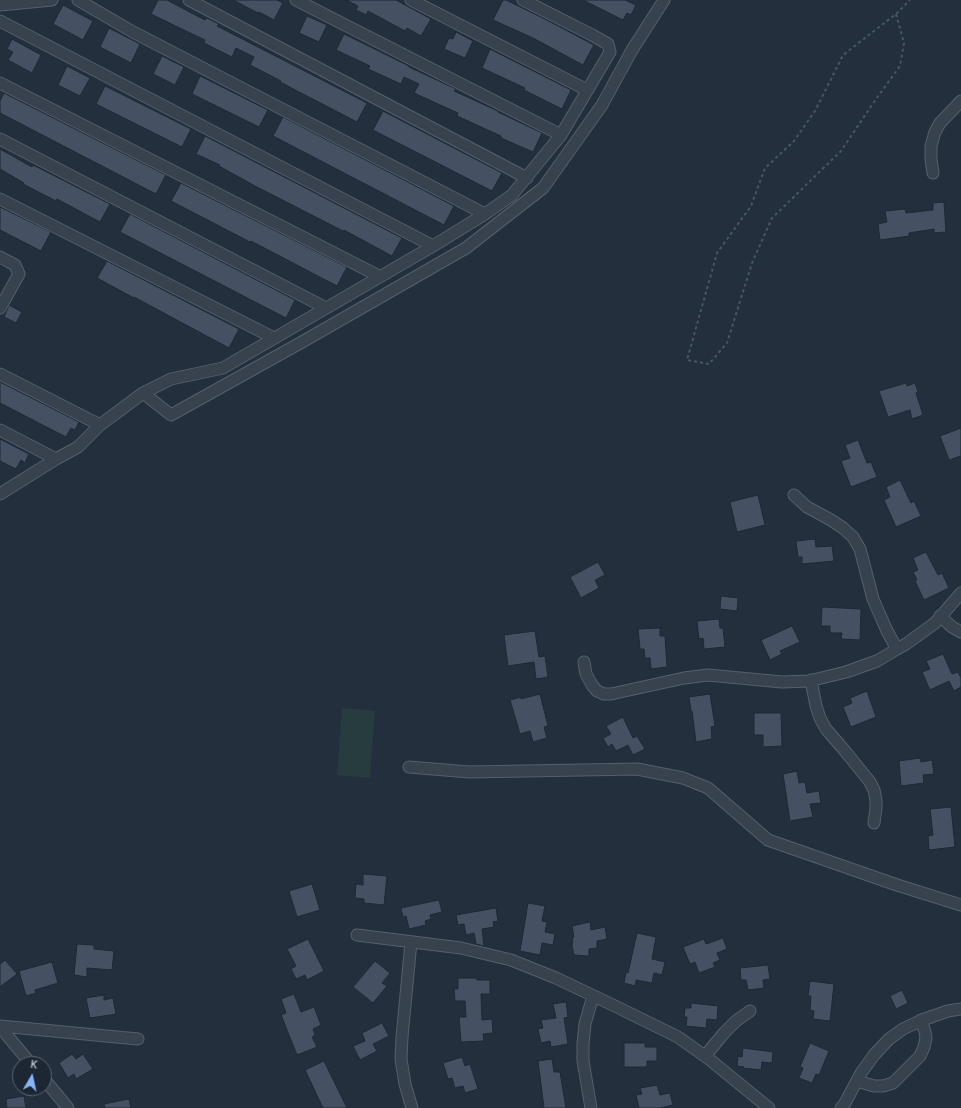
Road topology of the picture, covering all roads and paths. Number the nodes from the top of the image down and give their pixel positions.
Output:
1 (52, 0) edge
2 (78, 0) edge
3 (189, 0) edge
4 (296, 0) edge
5 (411, 0) edge
6 (523, 0) edge
7 (664, 0) edge
8 (910, 0) edge
9 (0, 5) edge
10 (896, 14) junction
11 (0, 21) edge
12 (0, 82) edge
13 (587, 90) junction
14 (961, 100) edge
15 (561, 135) junction
16 (0, 139) edge
17 (933, 173) dead end
18 (526, 178) junction
19 (0, 199) edge
20 (485, 214) junction
21 (434, 246) junction
22 (0, 257) edge
23 (379, 276) junction
24 (0, 308) edge
25 (326, 308) junction
26 (274, 338) junction
27 (0, 374) edge
28 (143, 393) junction
29 (100, 425) junction
30 (0, 430) edge
31 (56, 459) junction
32 (0, 494) edge
33 (794, 495) dead end
34 (961, 593) edge
35 (940, 616) junction
36 (961, 632) edge
37 (897, 650) junction
38 (584, 662) dead end
39 (811, 680) junction
40 (409, 767) dead end
41 (874, 823) dead end
42 (961, 905) edge
43 (357, 935) dead end
44 (411, 942) junction
45 (593, 996) junction
46 (961, 1009) edge
47 (750, 1011) dead end
48 (921, 1020) junction
49 (0, 1027) edge
50 (138, 1039) dead end
51 (24, 1056) edge
52 (705, 1056) junction
53 (857, 1081) junction
54 (52, 1089) edge
55 (843, 1106) edge
56 (68, 1108) edge
57 (412, 1108) edge
58 (591, 1108) edge
59 (769, 1108) edge

1 - 9 street
2 - 20 street
3 - 18 street
4 - 15 street
5 - 13 street
6 - 13 street
7 - 28 street
8 - 10 path
10 - 10 path
11 - 21 street
12 - 23 street
13 - 15 street
14 - 17 street
15 - 18 street
16 - 25 street
18 - 20 street
19 - 26 street
20 - 21 street
21 - 23 street
22 - 24 street
23 - 25 street
25 - 26 street
26 - 28 street
27 - 29 street
28 - 29 street
29 - 31 street
30 - 31 street
31 - 32 street
33 - 37 street
34 - 35 street
35 - 36 street
35 - 37 street
37 - 39 street
38 - 39 street
39 - 41 street
40 - 42 street
43 - 44 street
44 - 45 street
44 - 57 street
45 - 52 street
45 - 58 street
46 - 48 street
47 - 52 street
48 - 53 street
48 - 53 street
49 - 50 street
49 - 51 street
52 - 59 street
53 - 55 street
54 - 56 street

